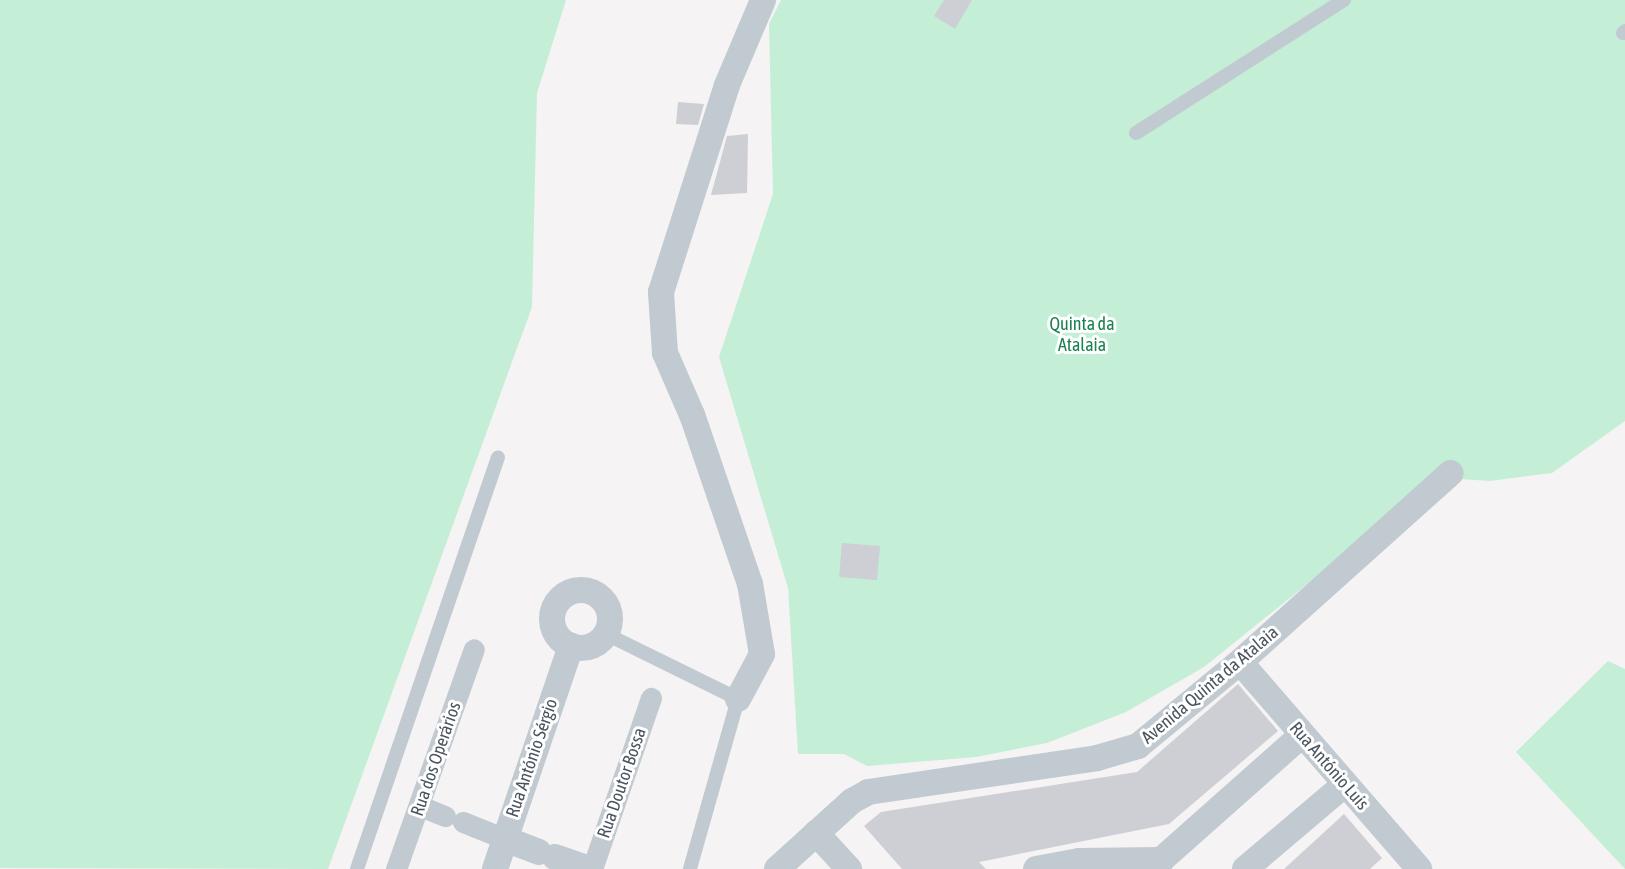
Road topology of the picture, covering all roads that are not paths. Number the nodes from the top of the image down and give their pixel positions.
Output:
1 (763, 0) edge
2 (1344, 0) edge
3 (1136, 133) dead end
4 (498, 457) dead end
5 (1451, 473) dead end
6 (607, 634) junction
7 (571, 646) junction
8 (474, 649) dead end
9 (1240, 662) junction
10 (651, 698) dead end
11 (738, 699) junction
12 (1302, 735) junction
13 (1344, 785) junction
14 (420, 806) junction
15 (816, 833) junction
16 (505, 839) junction
17 (1156, 864) edge
18 (358, 869) edge
19 (396, 869) edge
20 (495, 869) edge
21 (591, 869) edge
22 (690, 869) edge
23 (777, 869) edge
24 (849, 869) edge
25 (1036, 869) edge
26 (1245, 869) edge
27 (1419, 869) edge

1 - 11 street
2 - 3 lane
4 - 18 lane
5 - 9 street, Avenida Quinta da Atalaia
6 - 7 street
6 - 7 street
6 - 11 lane
7 - 16 street, Rua António Sérgio
8 - 14 street, Rua dos Operários
9 - 12 street, Rua António Luís
9 - 15 street, Avenida Quinta da Atalaia
10 - 21 street, Rua Doutor Bossa
11 - 22 lane
12 - 13 street, Rua António Luís
12 - 17 street
13 - 26 street
13 - 27 street, Rua António Luís
14 - 16 street
14 - 19 street, Rua dos Operários
15 - 23 street, Avenida Quinta da Atalaia
15 - 24 street
16 - 20 street, Rua António Sérgio
16 - 21 street
17 - 25 street

